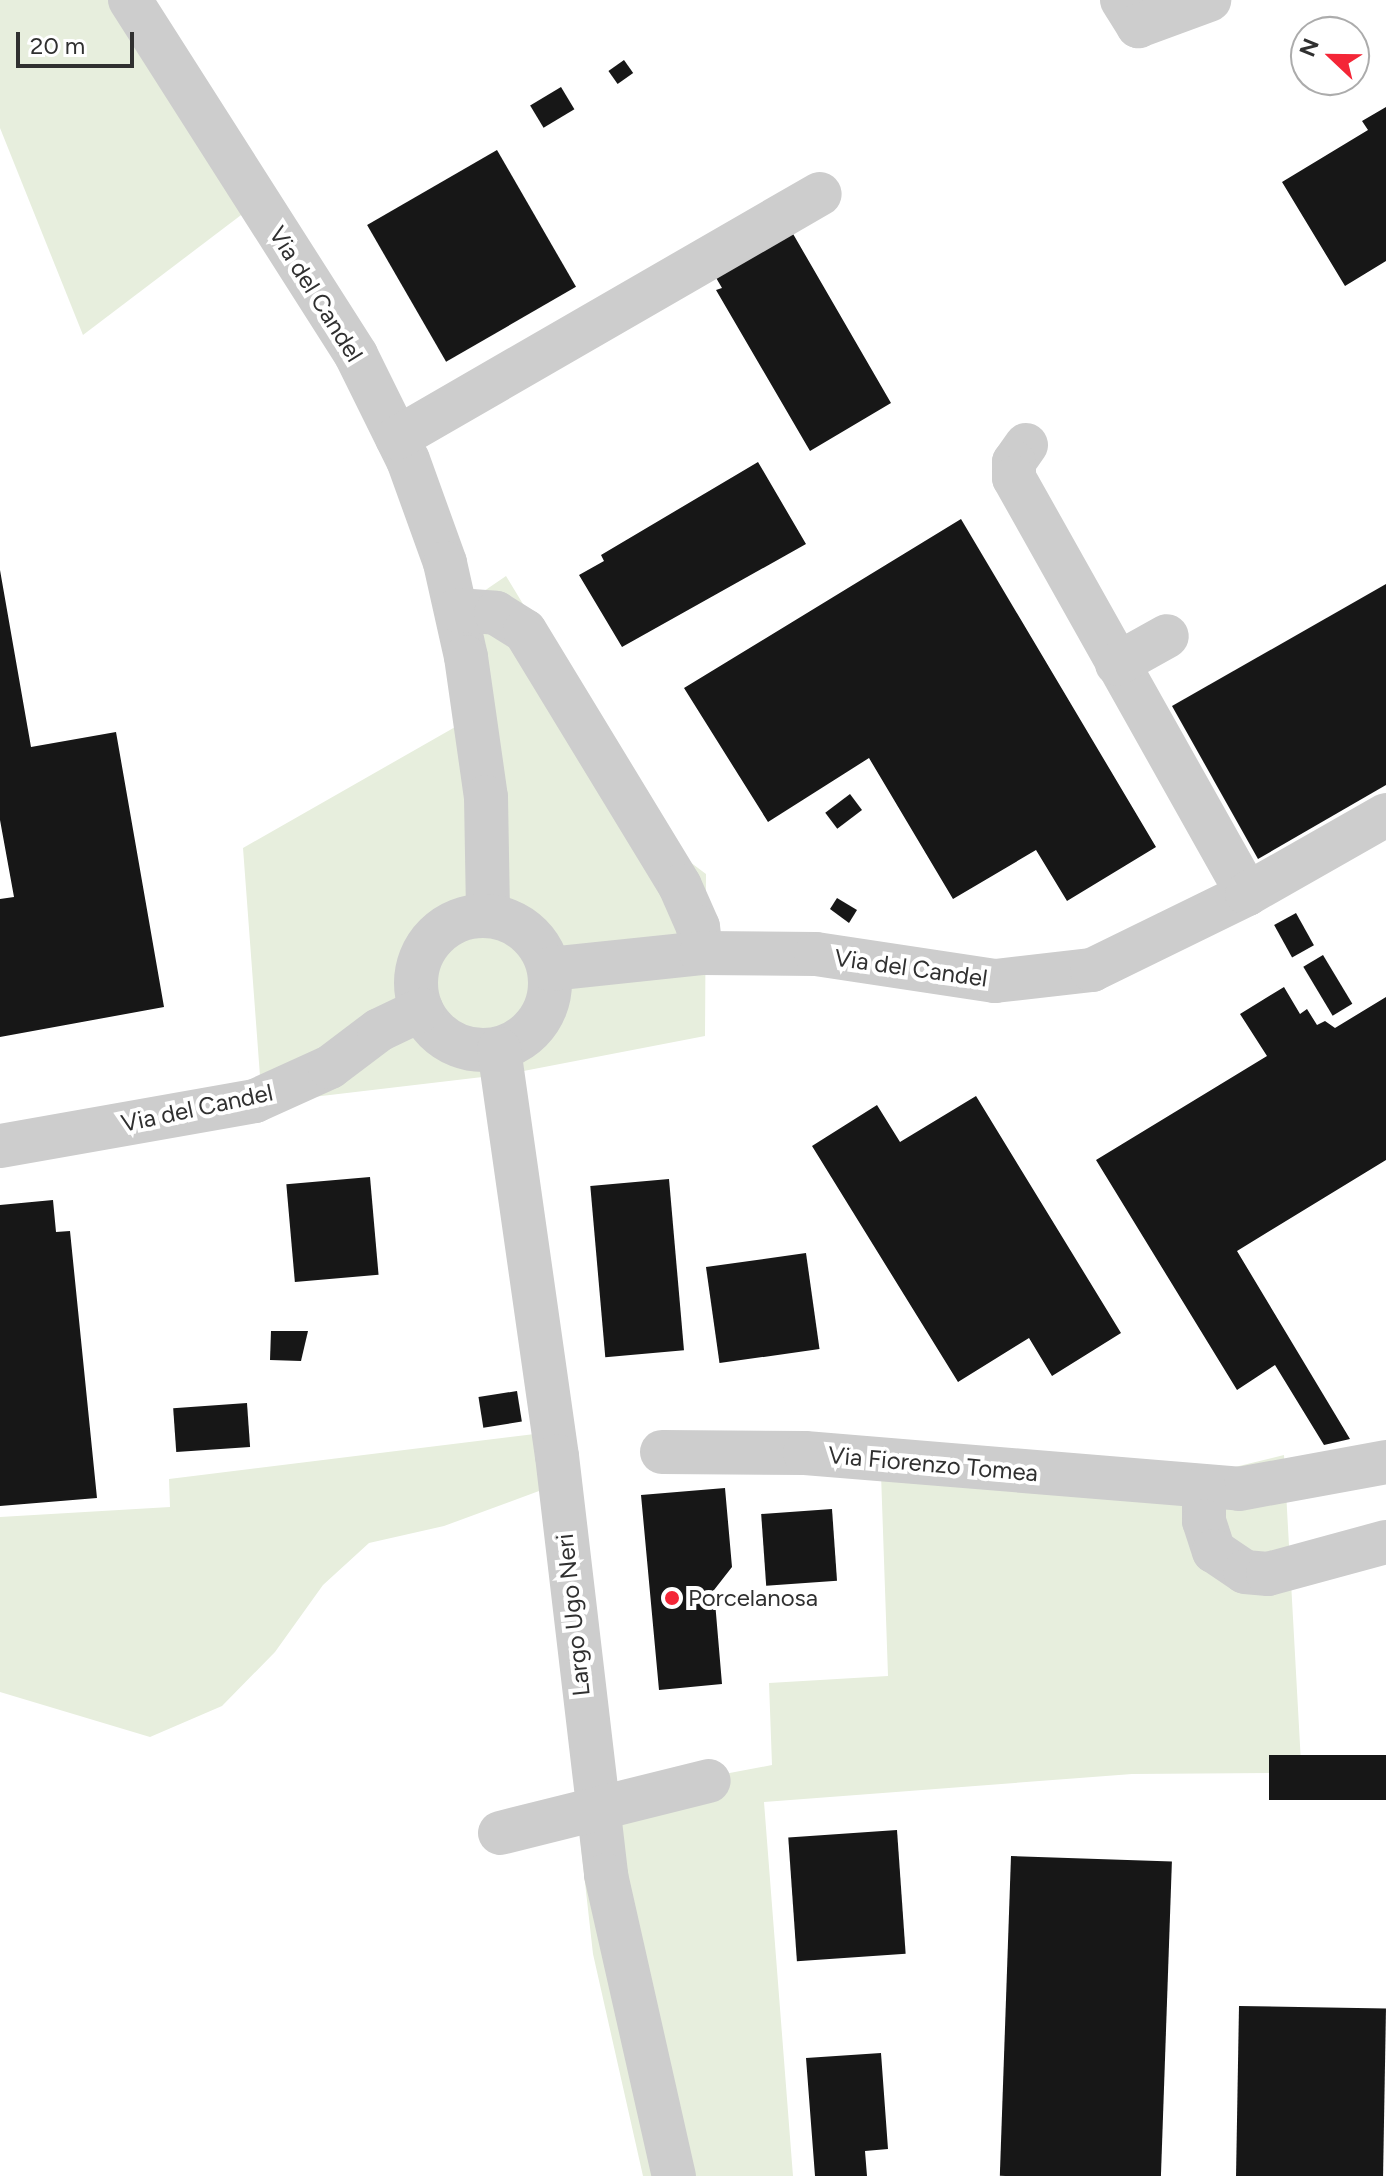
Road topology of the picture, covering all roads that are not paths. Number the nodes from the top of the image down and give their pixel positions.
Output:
1 (130, 0) edge
2 (1122, 0) edge
3 (1209, 0) edge
4 (820, 194) dead end
5 (397, 438) junction
6 (1026, 445) dead end
7 (457, 610) junction
8 (1167, 636) dead end
9 (1117, 664) junction
10 (1386, 815) edge
11 (1247, 894) junction
12 (488, 916) junction
13 (701, 953) junction
14 (550, 969) junction
15 (421, 1010) junction
16 (499, 1049) junction
17 (0, 1146) edge
18 (662, 1452) dead end
19 (1386, 1462) edge
20 (1204, 1488) junction
21 (1386, 1542) edge
22 (709, 1781) dead end
23 (597, 1808) junction
24 (500, 1833) dead end
25 (674, 2176) edge

1 - 5 street, Via del Candel
2 - 3 street
4 - 5 street
5 - 7 street, Via del Candel
6 - 9 street
7 - 12 street, Via del Candel
7 - 13 street
8 - 9 street
9 - 11 street
10 - 11 street, Via del Candel
11 - 13 street, Via del Candel
12 - 14 street
12 - 15 street
13 - 14 street, Via del Candel
14 - 16 street
15 - 16 street
15 - 17 street, Via del Candel
16 - 23 street, Largo Ugo Neri
18 - 20 street, Via Fiorenzo Tomea
19 - 20 street, Via Fiorenzo Tomea
20 - 21 street
22 - 23 street
23 - 24 street
23 - 25 street, Largo Ugo Neri

